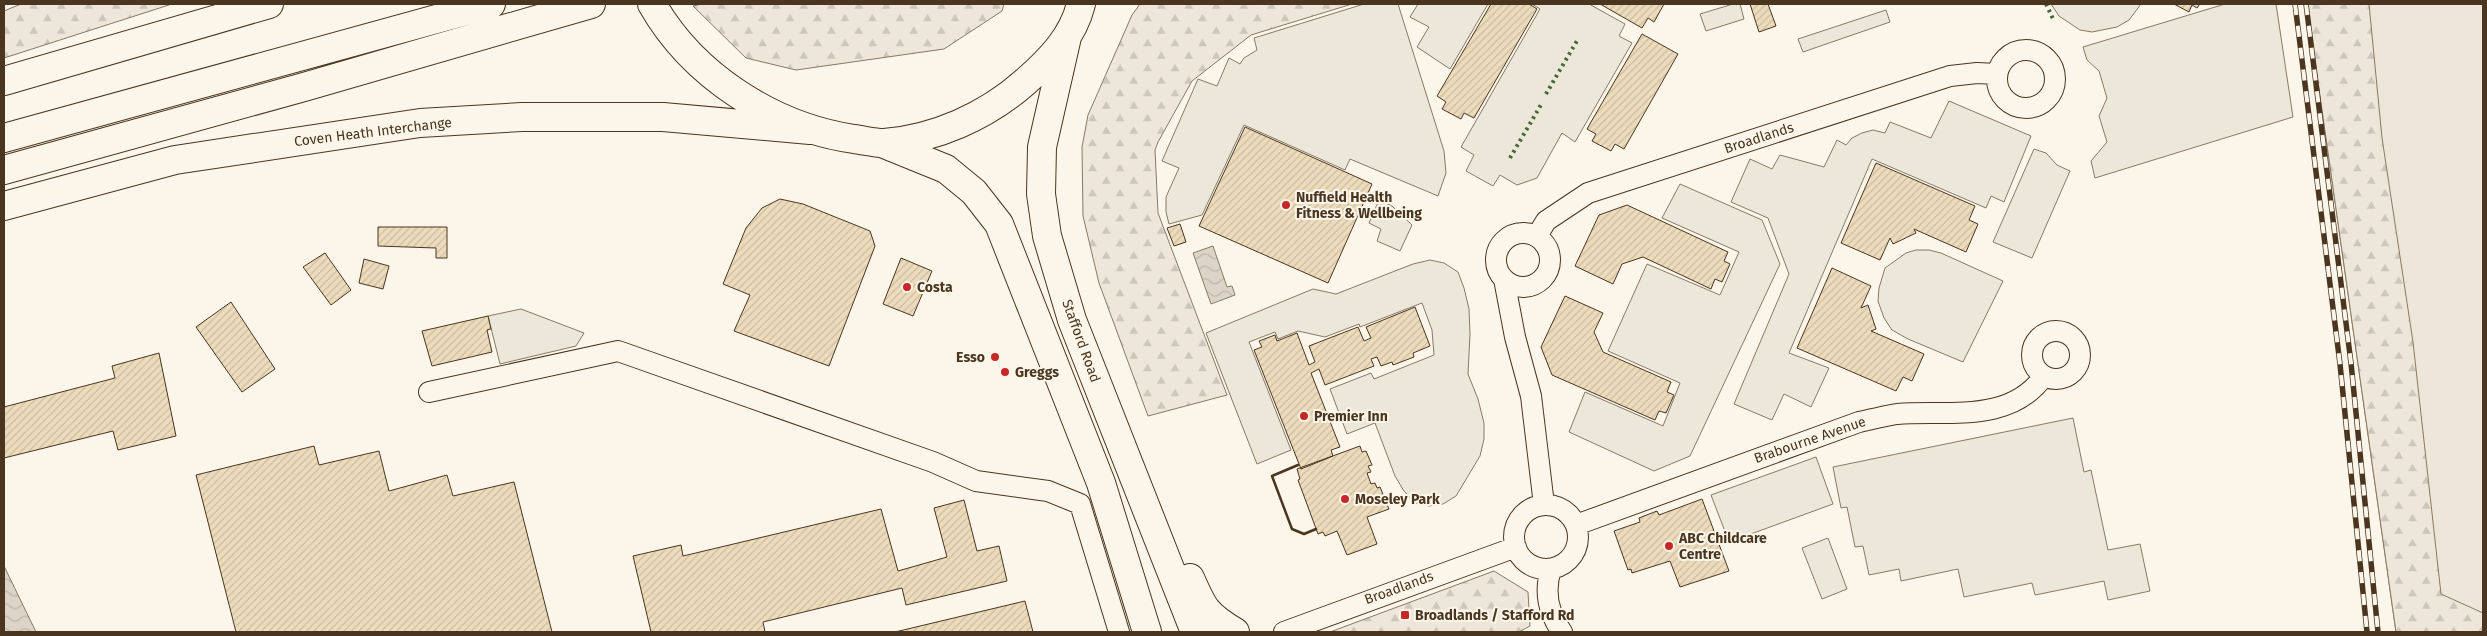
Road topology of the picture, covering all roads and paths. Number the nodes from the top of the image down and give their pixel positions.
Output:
1 (269, 4) edge
2 (491, 4) edge
3 (591, 4) edge
4 (652, 4) edge
5 (1080, 17) edge
6 (1997, 74) dead end
7 (4, 81) edge
8 (810, 130) junction
9 (4, 138) edge
10 (882, 143) junction
11 (4, 170) edge
12 (4, 206) edge
13 (1537, 236) junction
14 (1504, 278) junction
15 (1534, 284) junction
16 (1512, 314) junction
17 (2044, 376) dead end
18 (429, 392) dead end
19 (1126, 460) junction
20 (1544, 505) junction
21 (1576, 525) junction
22 (1516, 547) junction
23 (1551, 569) junction
24 (1554, 629) edge
25 (1119, 632) edge
26 (1147, 632) edge
27 (1165, 632) edge
28 (1194, 632) edge
29 (1235, 632) edge
30 (1284, 632) edge

1 - 7 highway
2 - 9 highway
3 - 11 highway
4 - 8 highway
5 - 10 highway
5 - 19 highway, Stafford Road
6 - 13 street, Broadlands
8 - 10 highway
8 - 12 highway, Coven Heath Interchange
10 - 26 highway
13 - 14 street
13 - 15 street
14 - 15 street
14 - 16 street
15 - 16 street
16 - 20 street
17 - 21 street, Brabourne Avenue
18 - 25 street
19 - 27 highway
19 - 28 highway, Stafford Road
19 - 29 highway
20 - 21 street
20 - 22 street
21 - 23 street
22 - 23 street
22 - 30 street, Broadlands
23 - 24 street

